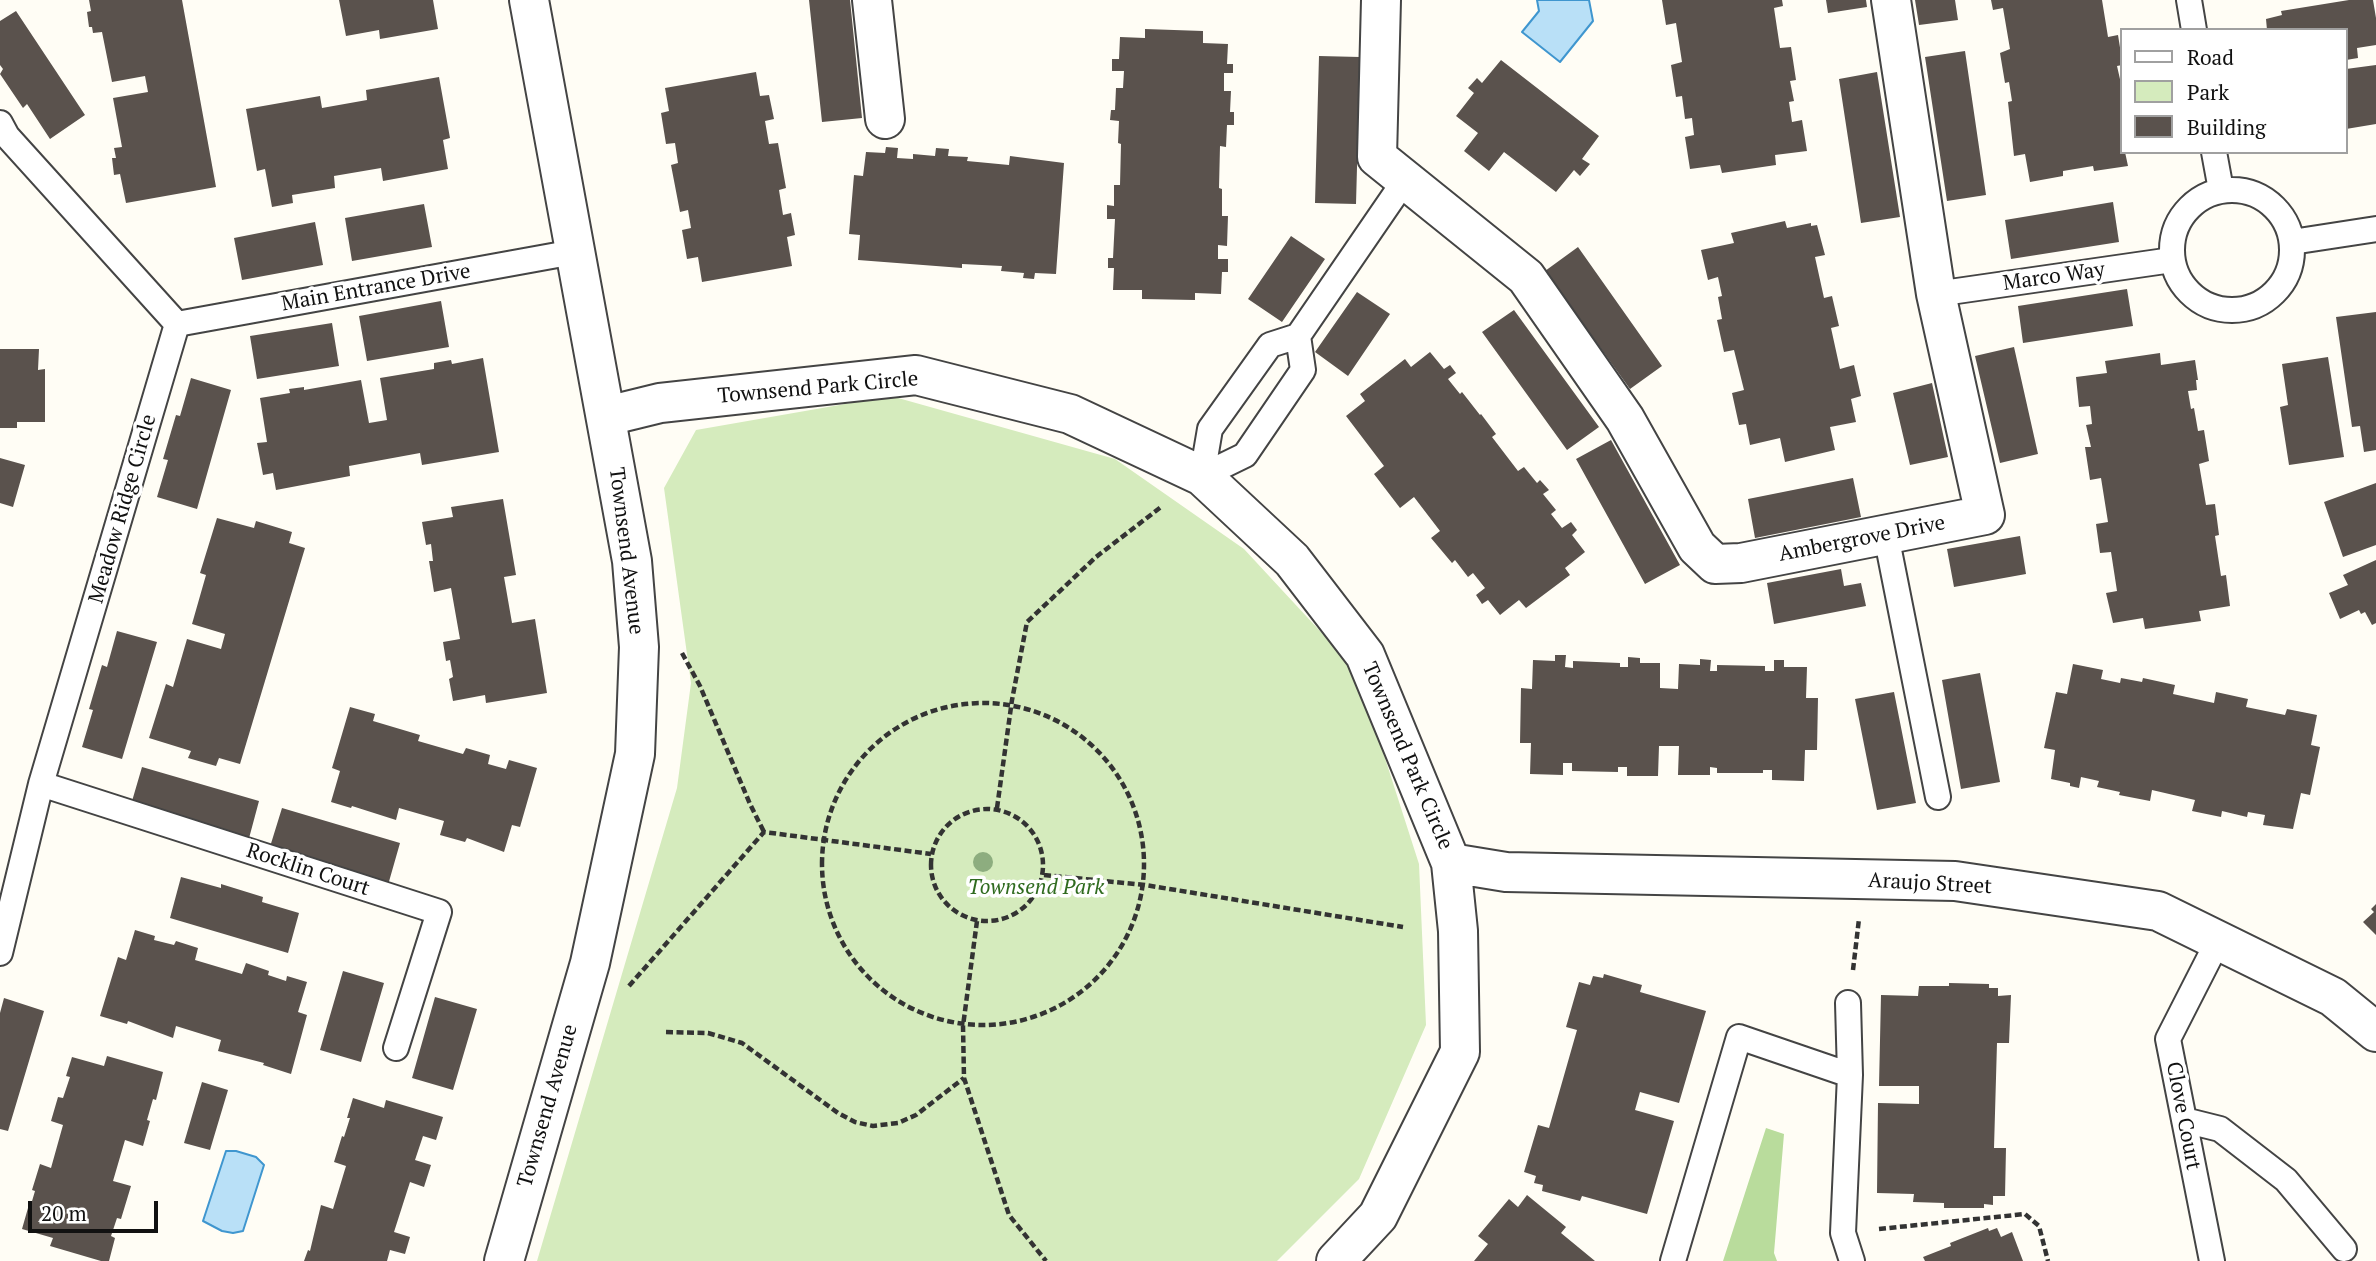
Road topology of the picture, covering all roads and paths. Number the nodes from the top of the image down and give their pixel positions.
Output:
1 (529, 0) edge
2 (872, 0) edge
3 (1381, 0) edge
4 (1891, 0) edge
5 (2189, 0) edge
6 (2194, 28) edge
7 (886, 119) dead end
8 (0, 123) edge
9 (2214, 154) edge
10 (1405, 180) junction
11 (2221, 190) junction
12 (2376, 229) edge
13 (2292, 242) junction
14 (574, 252) junction
15 (2172, 260) junction
16 (1936, 294) junction
17 (177, 324) junction
18 (1298, 336) junction
19 (607, 416) junction
20 (1202, 476) junction
21 (1161, 507) dead end
22 (1886, 535) junction
23 (682, 653) dead end
24 (1012, 700) junction
25 (41, 785) junction
26 (1938, 797) dead end
27 (998, 808) junction
28 (764, 832) junction
29 (821, 841) junction
30 (931, 855) junction
31 (1451, 863) junction
32 (1044, 874) junction
33 (1865, 880) junction
34 (1145, 886) junction
35 (6, 903) edge
36 (977, 921) junction
37 (1404, 927) dead end
38 (2219, 939) junction
39 (0, 953) edge
40 (624, 992) dead end
41 (1848, 1003) joint
42 (963, 1026) junction
43 (666, 1032) dead end
44 (2376, 1032) edge
45 (396, 1048) dead end
46 (1850, 1075) junction
47 (964, 1078) junction
48 (2184, 1120) junction
49 (1843, 1233) junction
50 (2344, 1250) dead end
51 (504, 1261) edge
52 (1046, 1261) edge
53 (1336, 1261) edge
54 (1673, 1261) edge
55 (1852, 1261) edge
56 (2048, 1261) edge
57 (2212, 1261) edge

1 - 14 street, Townsend Avenue
2 - 7 street
3 - 10 street, Ambergrove Drive
4 - 16 street, Ambergrove Drive
5 - 6 lane
8 - 17 lane
9 - 11 lane
10 - 18 lane
10 - 22 street, Ambergrove Drive
11 - 13 lane
11 - 15 lane
12 - 13 lane
13 - 15 lane
14 - 17 lane, Main Entrance Drive
14 - 19 street, Townsend Avenue
15 - 16 lane, Marco Way
16 - 22 street, Ambergrove Drive
17 - 25 lane, Meadow Ridge Circle
18 - 20 lane
18 - 20 lane
19 - 20 street, Townsend Park Circle
19 - 51 street, Townsend Avenue
20 - 31 street, Townsend Park Circle
21 - 24 path
22 - 26 lane
23 - 28 path
24 - 27 path
24 - 29 path
24 - 34 path
25 - 35 lane, Meadow Ridge Circle
25 - 45 lane, Rocklin Court
27 - 30 path
27 - 32 path
28 - 29 path
28 - 40 path
29 - 30 path
29 - 42 path
30 - 36 path
31 - 33 street, Araujo Street
31 - 53 street, Townsend Park Circle
32 - 34 path
32 - 36 path
33 - 38 street, Araujo Street
33 - 41 path
34 - 37 path
34 - 42 path
35 - 39 lane, Meadow Ridge Circle
36 - 42 path
38 - 44 street, Araujo Street
38 - 48 lane, Clove Court
41 - 46 lane
42 - 47 path
43 - 47 path
46 - 49 lane
46 - 54 lane
47 - 52 path
48 - 50 lane
48 - 57 lane, Clove Court
49 - 55 lane
49 - 56 path

